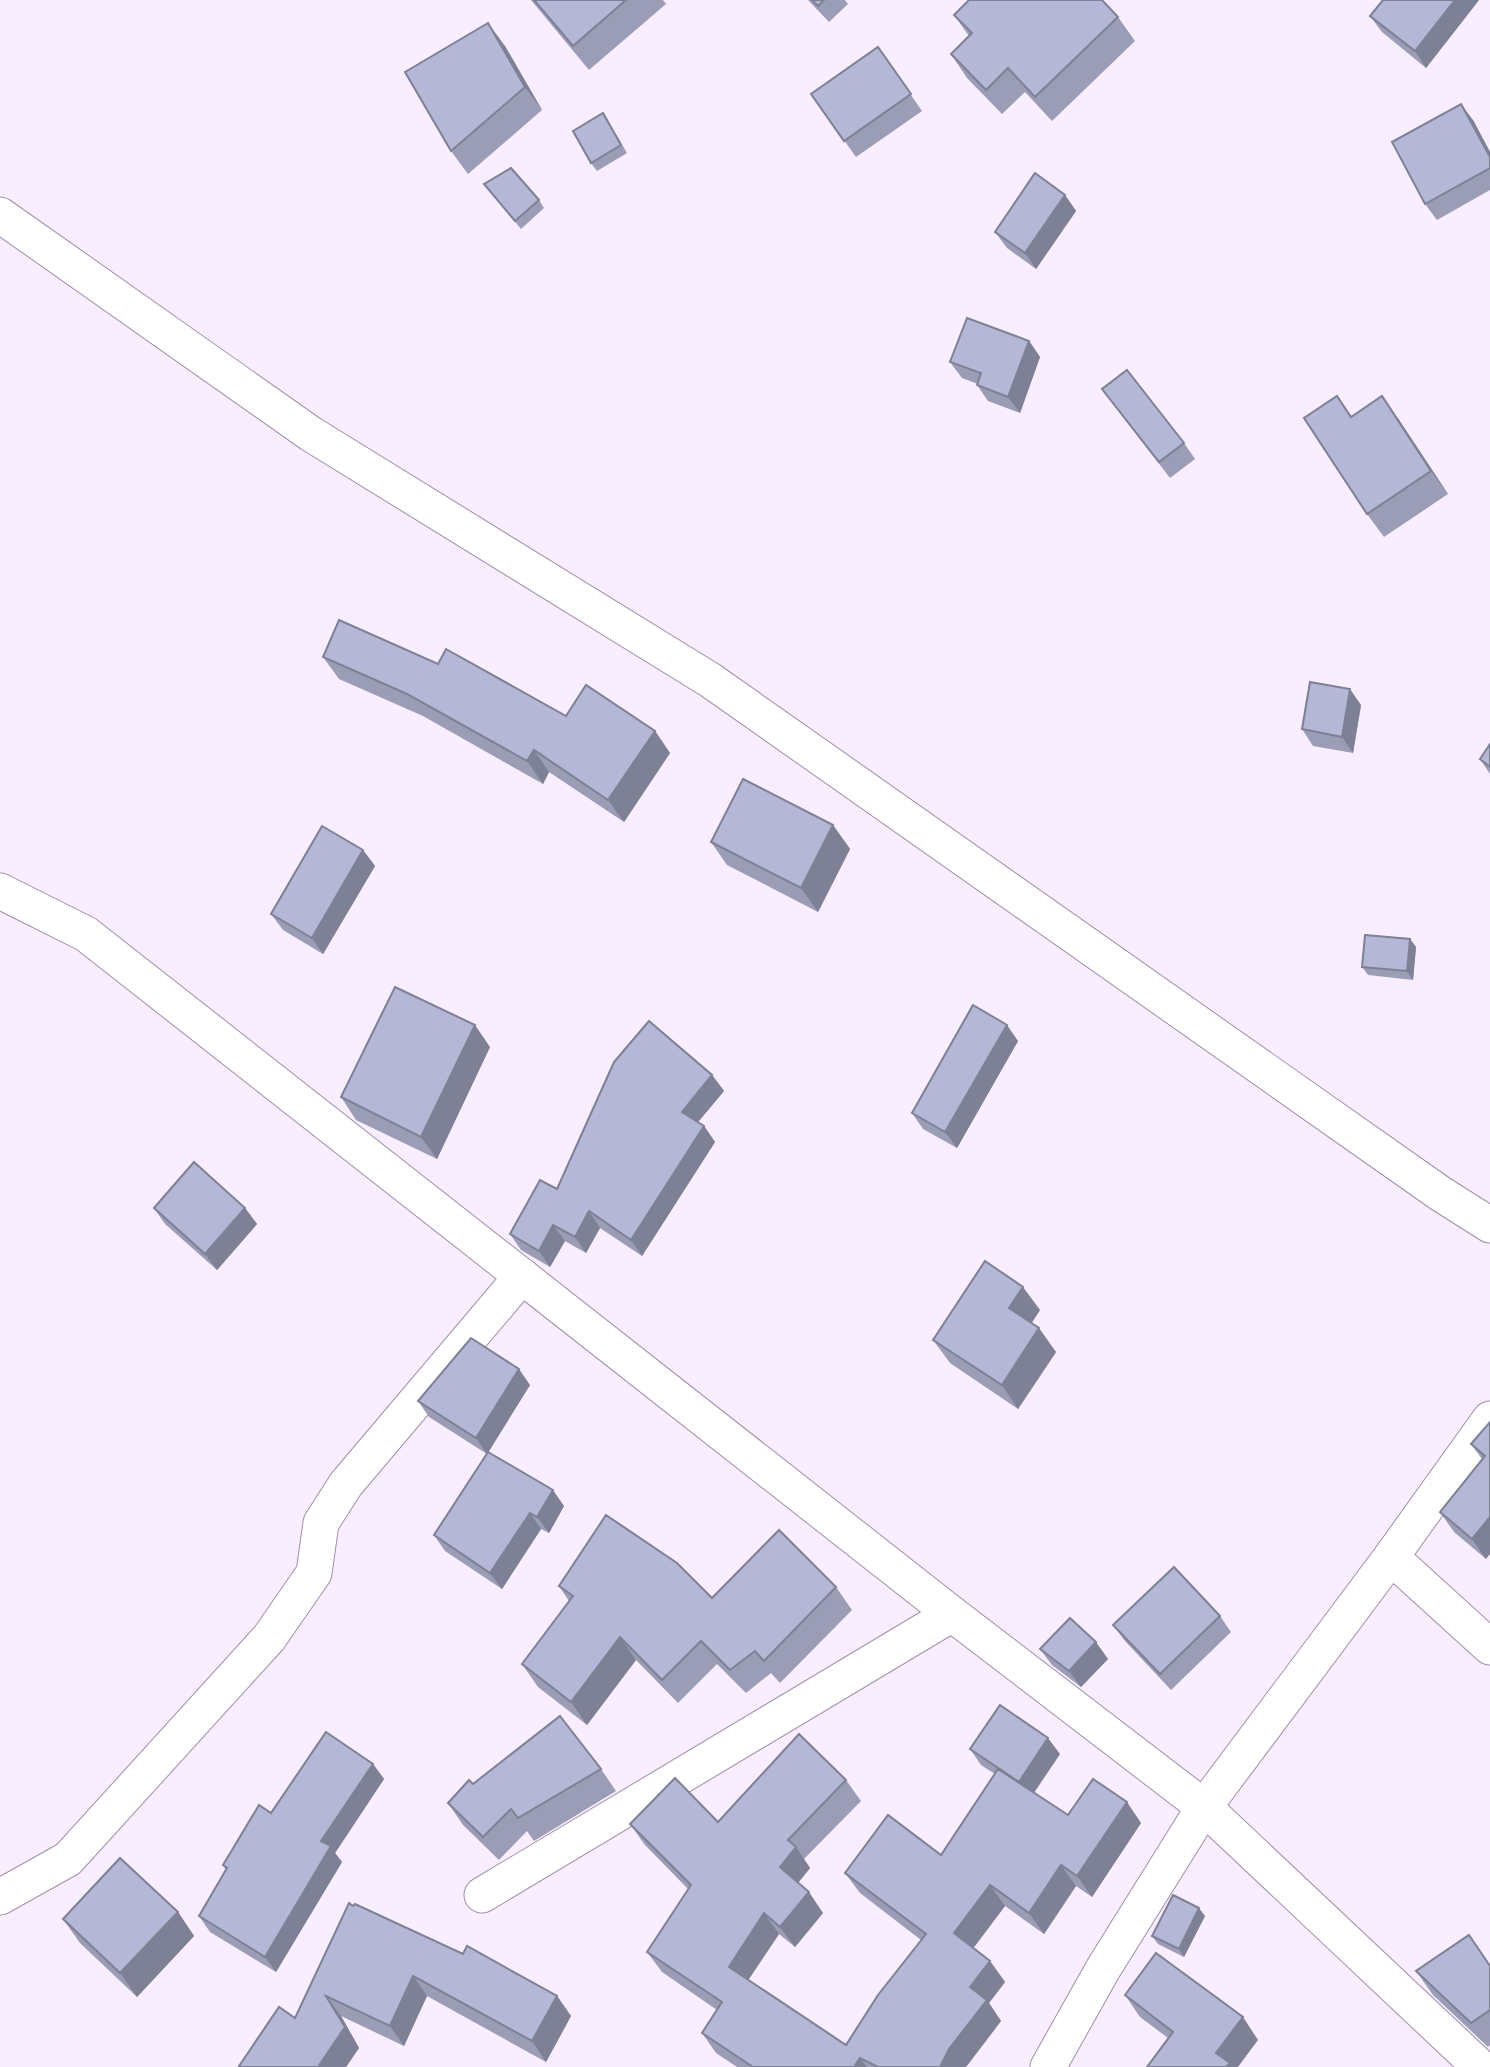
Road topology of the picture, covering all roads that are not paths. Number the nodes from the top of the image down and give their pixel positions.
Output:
1 (0, 215) edge
2 (0, 891) edge
3 (1490, 1225) edge
4 (522, 1276) junction
5 (1490, 1419) edge
6 (1391, 1557) junction
7 (952, 1615) junction
8 (1490, 1647) edge
9 (1204, 1807) junction
10 (482, 1895) dead end
11 (0, 1897) edge
12 (1048, 2067) edge
13 (1480, 2067) edge

1 - 3 street
2 - 4 street
4 - 7 street
4 - 11 street
5 - 6 street
6 - 8 street
6 - 9 street
7 - 9 street
7 - 10 street
9 - 12 street
9 - 13 street

